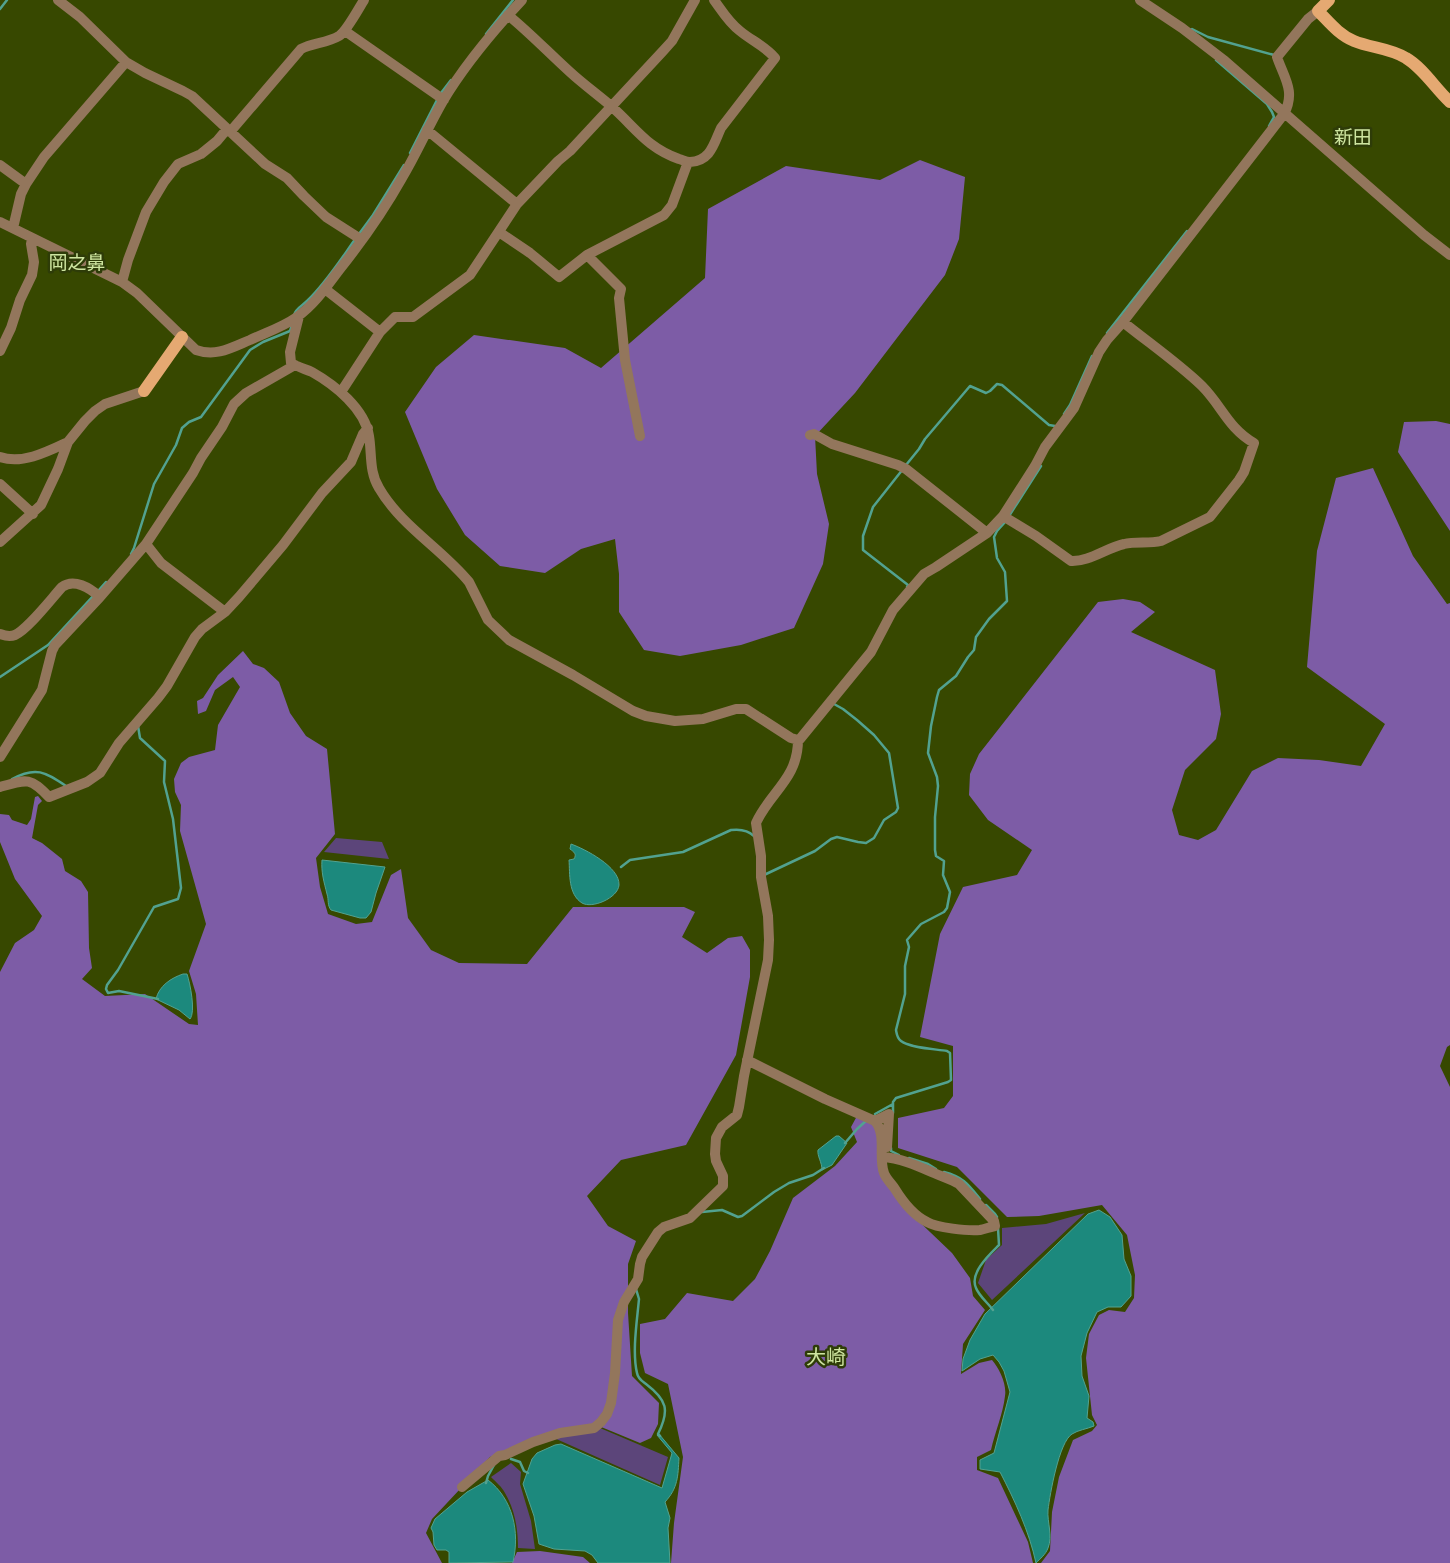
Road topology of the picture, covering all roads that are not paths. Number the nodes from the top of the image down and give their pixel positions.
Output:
1 (58, 0) edge
2 (364, 0) edge
3 (522, 0) edge
4 (695, 0) edge
5 (714, 0) edge
6 (1140, 0) edge
7 (1329, 0) edge
8 (1318, 11) junction
9 (508, 15) junction
10 (345, 30) junction
11 (126, 62) junction
12 (441, 98) junction
13 (1450, 102) edge
14 (612, 107) junction
15 (1284, 114) junction
16 (228, 130) junction
17 (427, 130) junction
18 (688, 162) junction
19 (0, 165) edge
20 (26, 184) junction
21 (517, 204) junction
22 (0, 222) edge
23 (13, 228) junction
24 (499, 232) junction
25 (359, 238) junction
26 (32, 239) junction
27 (587, 254) junction
28 (1450, 255) edge
29 (122, 282) junction
30 (325, 289) junction
31 (293, 317) junction
32 (1123, 322) junction
33 (380, 332) junction
34 (182, 337) junction
35 (0, 351) edge
36 (294, 366) junction
37 (144, 391) joint
38 (340, 392) junction
39 (368, 428) junction
40 (810, 435) dead end
41 (640, 436) dead end
42 (68, 442) junction
43 (0, 457) edge
44 (0, 484) edge
45 (33, 514) junction
46 (1006, 518) junction
47 (987, 533) junction
48 (0, 542) edge
49 (146, 544) junction
50 (97, 594) junction
51 (225, 612) junction
52 (0, 634) edge
53 (798, 740) junction
54 (0, 758) edge
55 (0, 787) edge
56 (747, 1060) junction
57 (875, 1121) junction
58 (887, 1157) junction
59 (462, 1487) dead end

1 - 11 street
2 - 10 street
3 - 9 street
4 - 14 street
5 - 18 street
6 - 15 street
7 - 8 main road
8 - 13 main road
8 - 15 street
9 - 12 street
9 - 14 street
10 - 12 street
10 - 16 street
11 - 16 street
11 - 20 street
12 - 17 street
14 - 18 street
14 - 21 street
15 - 28 street
15 - 32 street
16 - 25 street
16 - 29 street
17 - 21 street
17 - 25 street
18 - 27 street
19 - 20 street
20 - 23 street
21 - 24 street
22 - 23 street
23 - 26 street
24 - 27 street
24 - 33 street
25 - 30 street
26 - 29 street
26 - 35 street
27 - 41 street
29 - 34 street
30 - 31 street
30 - 33 street
31 - 34 street
31 - 36 street
32 - 46 street
32 - 46 street
33 - 38 street
34 - 37 main road
36 - 38 street
36 - 49 street
37 - 42 street
38 - 39 street
39 - 51 street
39 - 53 street
40 - 47 street
42 - 43 street
42 - 45 street
44 - 45 street
45 - 48 street
46 - 47 street
47 - 53 street
49 - 50 street
49 - 51 street
50 - 52 street
50 - 54 street
51 - 55 street
53 - 56 street
56 - 57 street
56 - 59 street
57 - 58 street
57 - 58 street
58 - 58 street

